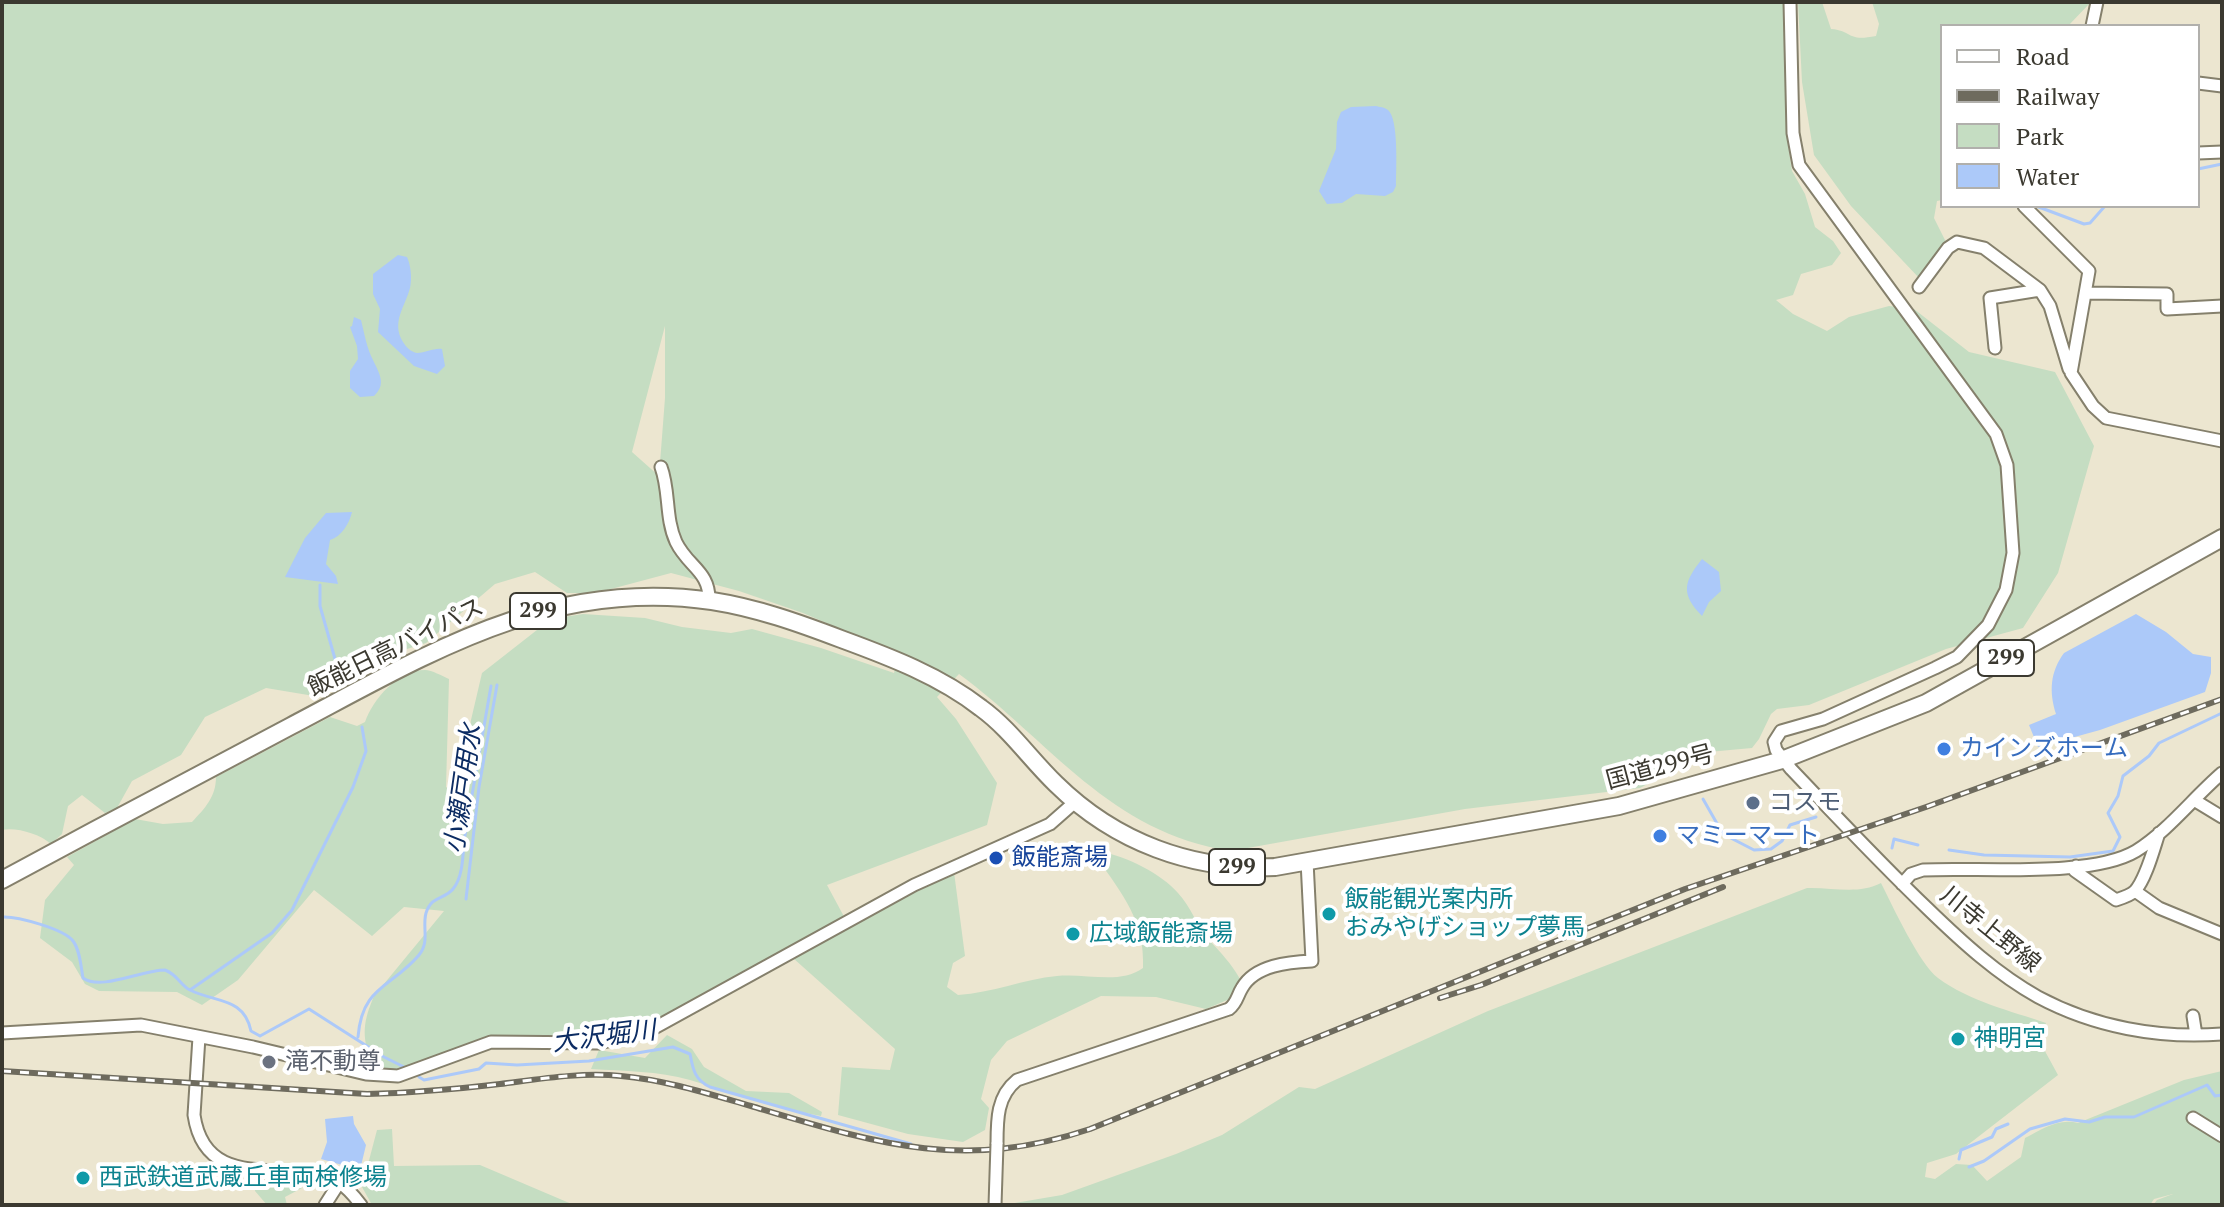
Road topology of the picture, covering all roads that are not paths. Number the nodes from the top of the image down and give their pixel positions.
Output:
1 (1790, 2) edge
2 (2097, 2) edge
3 (2092, 24) edge
4 (2200, 83) edge
5 (2222, 86) edge
6 (2222, 152) edge
7 (2200, 153) edge
8 (2026, 208) edge
9 (1919, 287) dead end
10 (2040, 290) junction
11 (2086, 293) junction
12 (2222, 306) edge
13 (1995, 348) dead end
14 (2071, 373) junction
15 (2222, 441) edge
16 (661, 467) dead end
17 (2222, 538) edge
18 (709, 601) junction
19 (1782, 760) junction
20 (2222, 773) edge
21 (2194, 800) junction
22 (1075, 802) junction
23 (2222, 817) edge
24 (2159, 833) junction
25 (1307, 861) junction
26 (2076, 866) junction
27 (2, 880) edge
28 (1902, 884) junction
29 (2135, 891) junction
30 (2222, 934) edge
31 (2193, 1016) dead end
32 (2, 1033) edge
33 (2222, 1034) edge
34 (2196, 1035) junction
35 (199, 1037) junction
36 (2193, 1118) dead end
37 (2220, 1134) edge
38 (339, 1183) junction
39 (325, 1205) edge
40 (361, 1205) edge
41 (995, 1205) edge

1 - 19 street
2 - 3 street
4 - 5 street
6 - 7 street
8 - 11 street
9 - 10 street
10 - 13 street
10 - 14 street
11 - 12 street
11 - 14 street
14 - 15 street
16 - 18 street
17 - 19 highway, 国道299号 / 299
18 - 22 highway, 飯能日高バイパス / 299
18 - 27 highway, 飯能日高バイパス / 299
19 - 25 highway, 国道299号 / 299
19 - 28 street, 川寺上野線
20 - 21 street
21 - 23 street
21 - 24 street
22 - 25 highway, 国道299号 / 299
22 - 35 street
24 - 26 street
24 - 29 street
25 - 41 street, bridge
26 - 28 street
26 - 29 street
28 - 34 street, 川寺上野線
29 - 30 street
31 - 34 street
32 - 35 street
33 - 34 street, 川寺上野線
35 - 38 street
36 - 37 street
38 - 39 street
38 - 40 street

